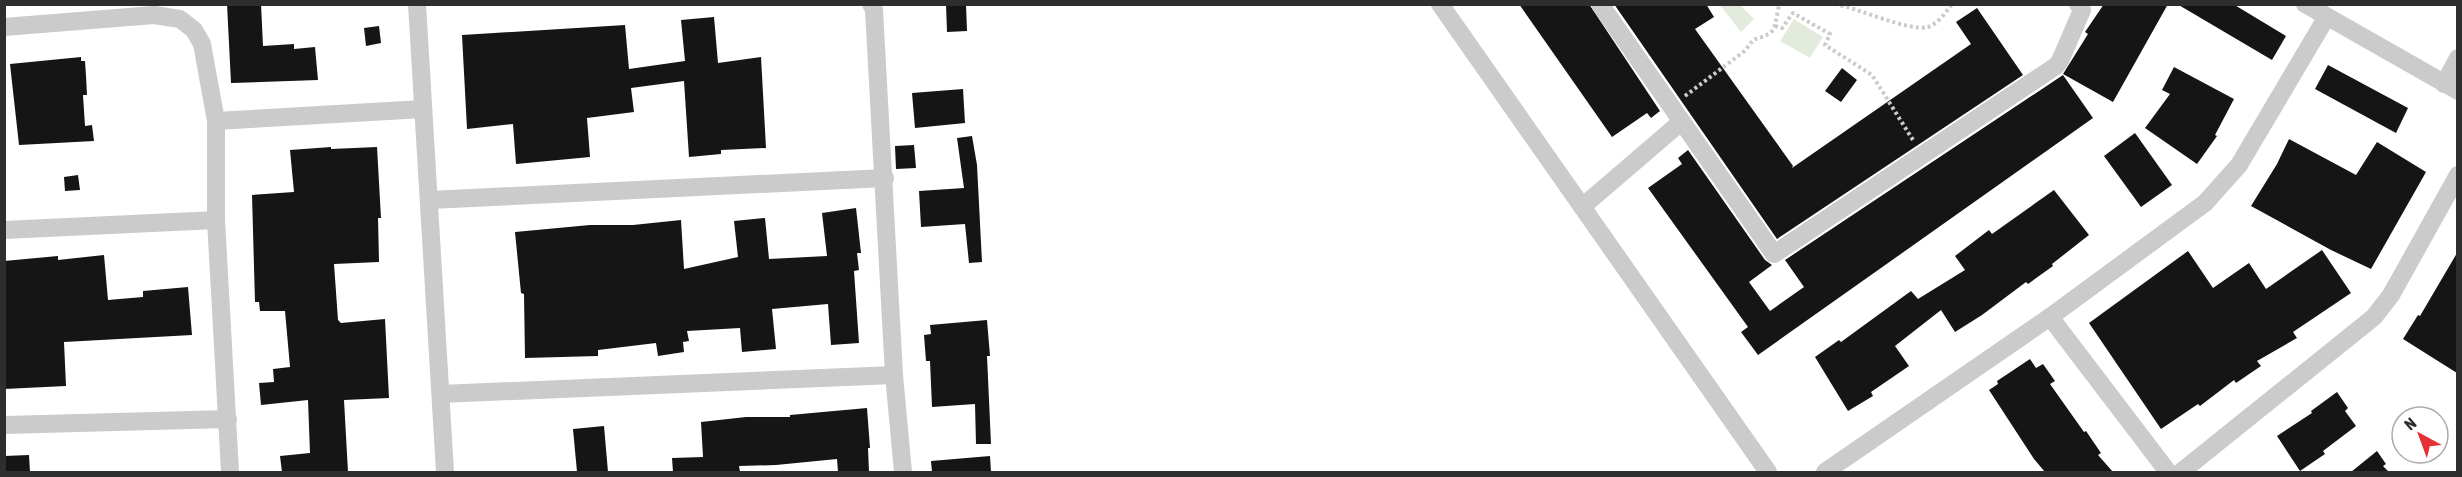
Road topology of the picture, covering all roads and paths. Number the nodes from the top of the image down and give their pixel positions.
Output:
1 (417, 4) edge
2 (871, 4) edge
3 (1440, 4) edge
4 (1600, 4) edge
5 (1780, 4) edge
6 (1835, 4) edge
7 (1952, 4) edge
8 (2078, 4) edge
9 (2306, 4) edge
10 (2326, 18) junction
11 (1775, 26) junction
12 (4, 27) edge
13 (2457, 58) edge
14 (2451, 88) edge
15 (423, 109) junction
16 (1676, 115) junction
17 (216, 121) junction
18 (1923, 154) junction
19 (2457, 175) edge
20 (885, 178) junction
21 (430, 200) junction
22 (1582, 207) junction
23 (216, 220) junction
24 (4, 230) edge
25 (2050, 317) junction
26 (894, 375) junction
27 (441, 394) junction
28 (228, 419) junction
29 (4, 424) edge
30 (230, 472) edge
31 (445, 472) edge
32 (903, 472) edge
33 (1768, 472) edge
34 (1825, 472) edge
35 (2168, 472) edge
36 (2181, 472) edge

1 - 15 street
2 - 20 street
3 - 22 street
4 - 16 street
5 - 11 path
6 - 7 path
8 - 18 street
9 - 10 street
10 - 14 street
10 - 25 street
11 - 16 path
11 - 18 path
12 - 17 street
13 - 14 street
15 - 17 street
15 - 21 street
16 - 18 street
16 - 22 street
17 - 23 street
19 - 36 street
20 - 21 street
20 - 26 street
21 - 27 street
22 - 33 street
23 - 24 street
23 - 28 street
25 - 34 street
25 - 35 street
26 - 27 street
26 - 32 street
27 - 31 street
28 - 29 street
28 - 30 street

